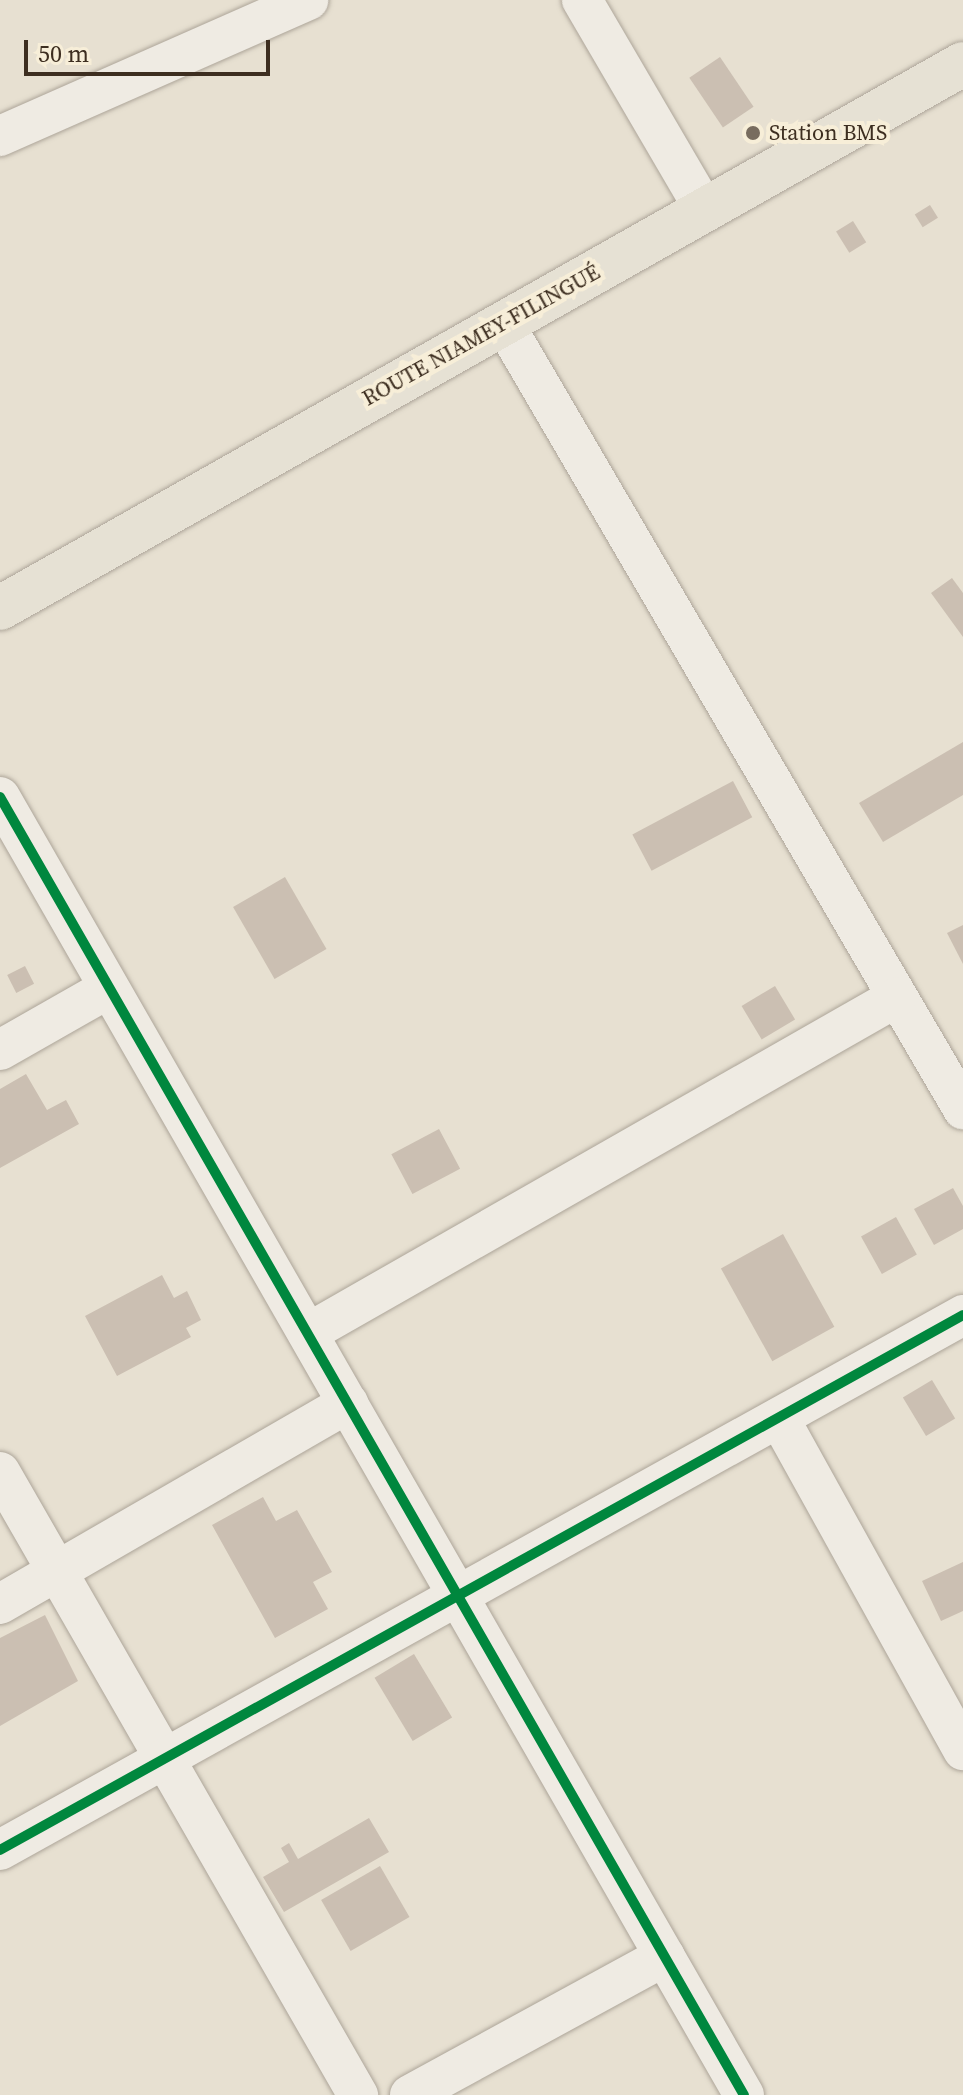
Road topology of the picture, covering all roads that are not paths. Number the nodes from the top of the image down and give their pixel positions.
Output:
1 (308, 0) edge
2 (582, 0) edge
3 (963, 64) edge
4 (0, 136) edge
5 (704, 209) junction
6 (503, 322) junction
7 (0, 608) edge
8 (0, 797) edge
9 (109, 988) junction
10 (897, 997) junction
11 (0, 1050) edge
12 (963, 1109) edge
13 (963, 1315) edge
14 (308, 1333) junction
15 (348, 1403) junction
16 (779, 1418) junction
17 (0, 1472) edge
18 (57, 1571) junction
19 (458, 1596) junction
20 (0, 1604) edge
21 (963, 1750) edge
22 (164, 1759) junction
23 (0, 1850) edge
24 (665, 1956) junction
25 (358, 2095) edge
26 (410, 2095) edge
27 (744, 2095) edge

1 - 4 street
2 - 5 street
3 - 5 main road, ROUTE NIAMEY-FILINGUÉ
5 - 6 main road, ROUTE NIAMEY-FILINGUÉ
6 - 7 main road, ROUTE NIAMEY-FILINGUÉ
6 - 10 street
8 - 9 street
9 - 11 street
9 - 14 street
10 - 12 street
10 - 14 street
13 - 16 street
14 - 15 street
15 - 18 street
15 - 19 street
16 - 19 street
16 - 21 street
17 - 18 street
18 - 20 street
18 - 22 street
19 - 22 street
19 - 24 street
22 - 23 street
22 - 25 street
24 - 26 street
24 - 27 street

